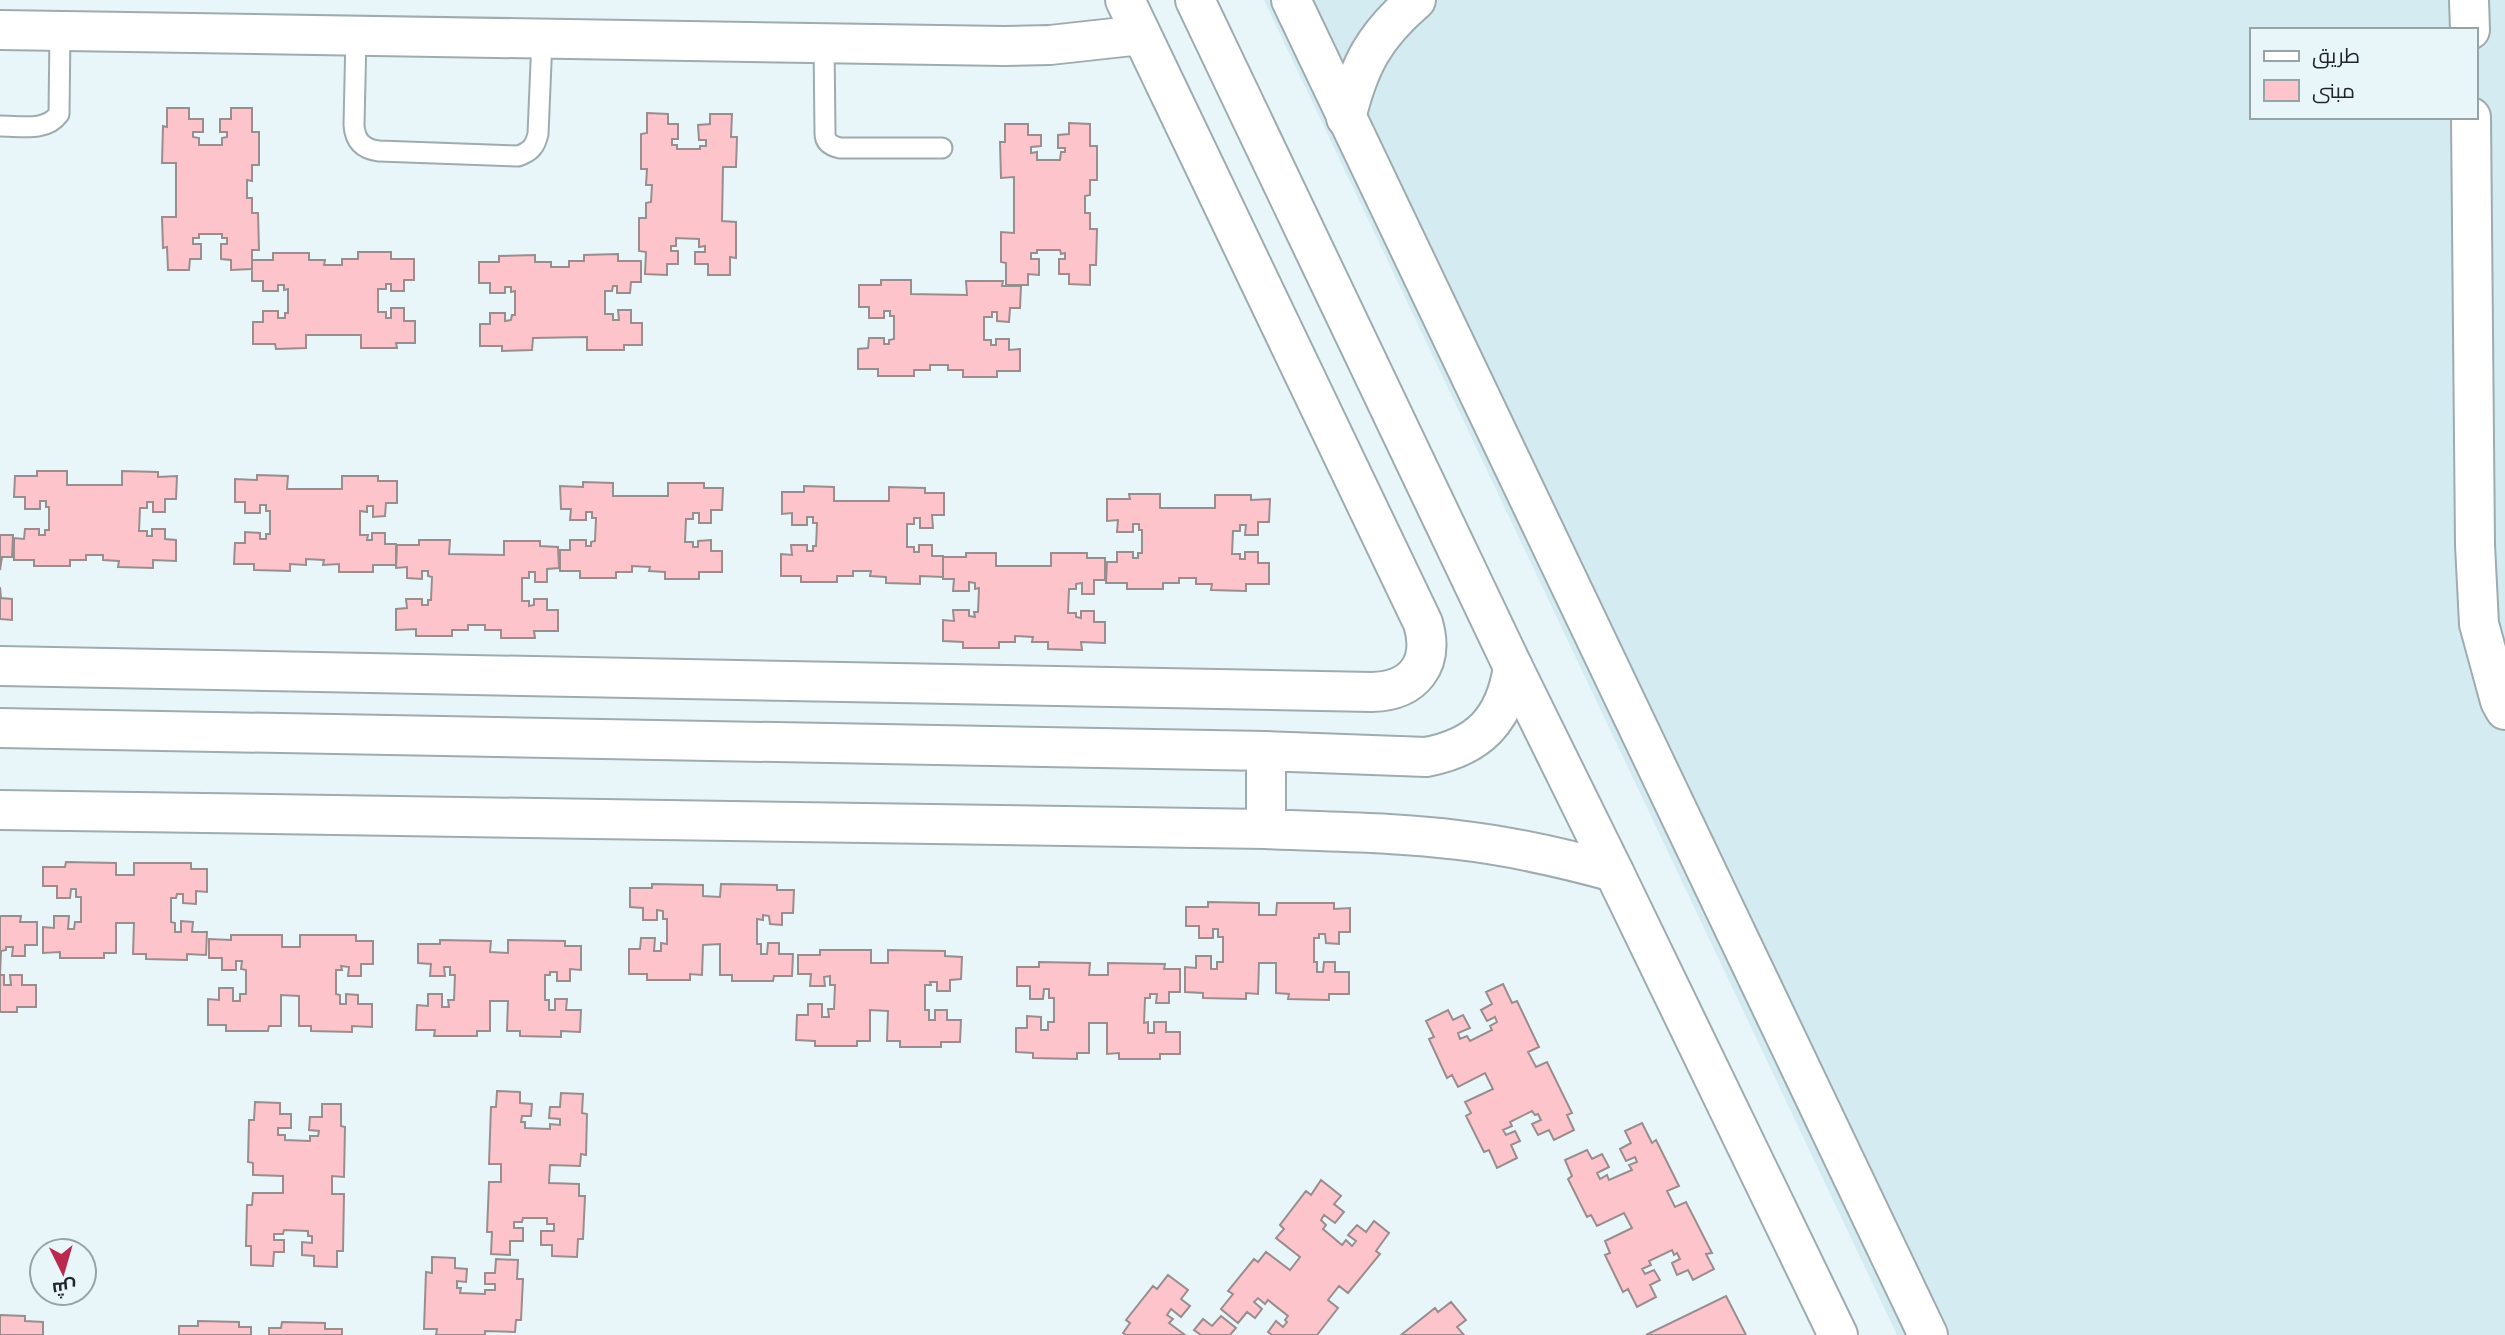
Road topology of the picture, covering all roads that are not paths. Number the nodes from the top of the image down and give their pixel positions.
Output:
1 (1125, 0) edge
2 (1195, 0) edge
3 (1291, 0) edge
4 (1416, 0) edge
5 (2469, 0) edge
6 (2470, 28) edge
7 (0, 30) edge
8 (60, 31) junction
9 (1141, 35) junction
10 (356, 36) junction
11 (542, 39) junction
12 (824, 43) junction
13 (1346, 118) junction
14 (2471, 119) edge
15 (0, 126) edge
16 (942, 148) dead end
17 (0, 666) edge
18 (1513, 667) junction
19 (2505, 710) edge
20 (0, 728) edge
21 (1266, 751) junction
22 (0, 810) edge
23 (1266, 829) junction
24 (1614, 872) junction
25 (1838, 1335) edge
26 (1928, 1335) edge

1 - 9 street
2 - 18 street
3 - 13 street
4 - 13 street
5 - 6 street
7 - 8 street
8 - 10 street
8 - 15 lane
9 - 12 street
9 - 17 street
10 - 11 street
10 - 11 lane
11 - 12 street
12 - 16 lane
13 - 26 street
14 - 19 street
18 - 21 street
18 - 24 street
20 - 21 street
21 - 23 street
22 - 23 street
23 - 24 street
24 - 25 street

